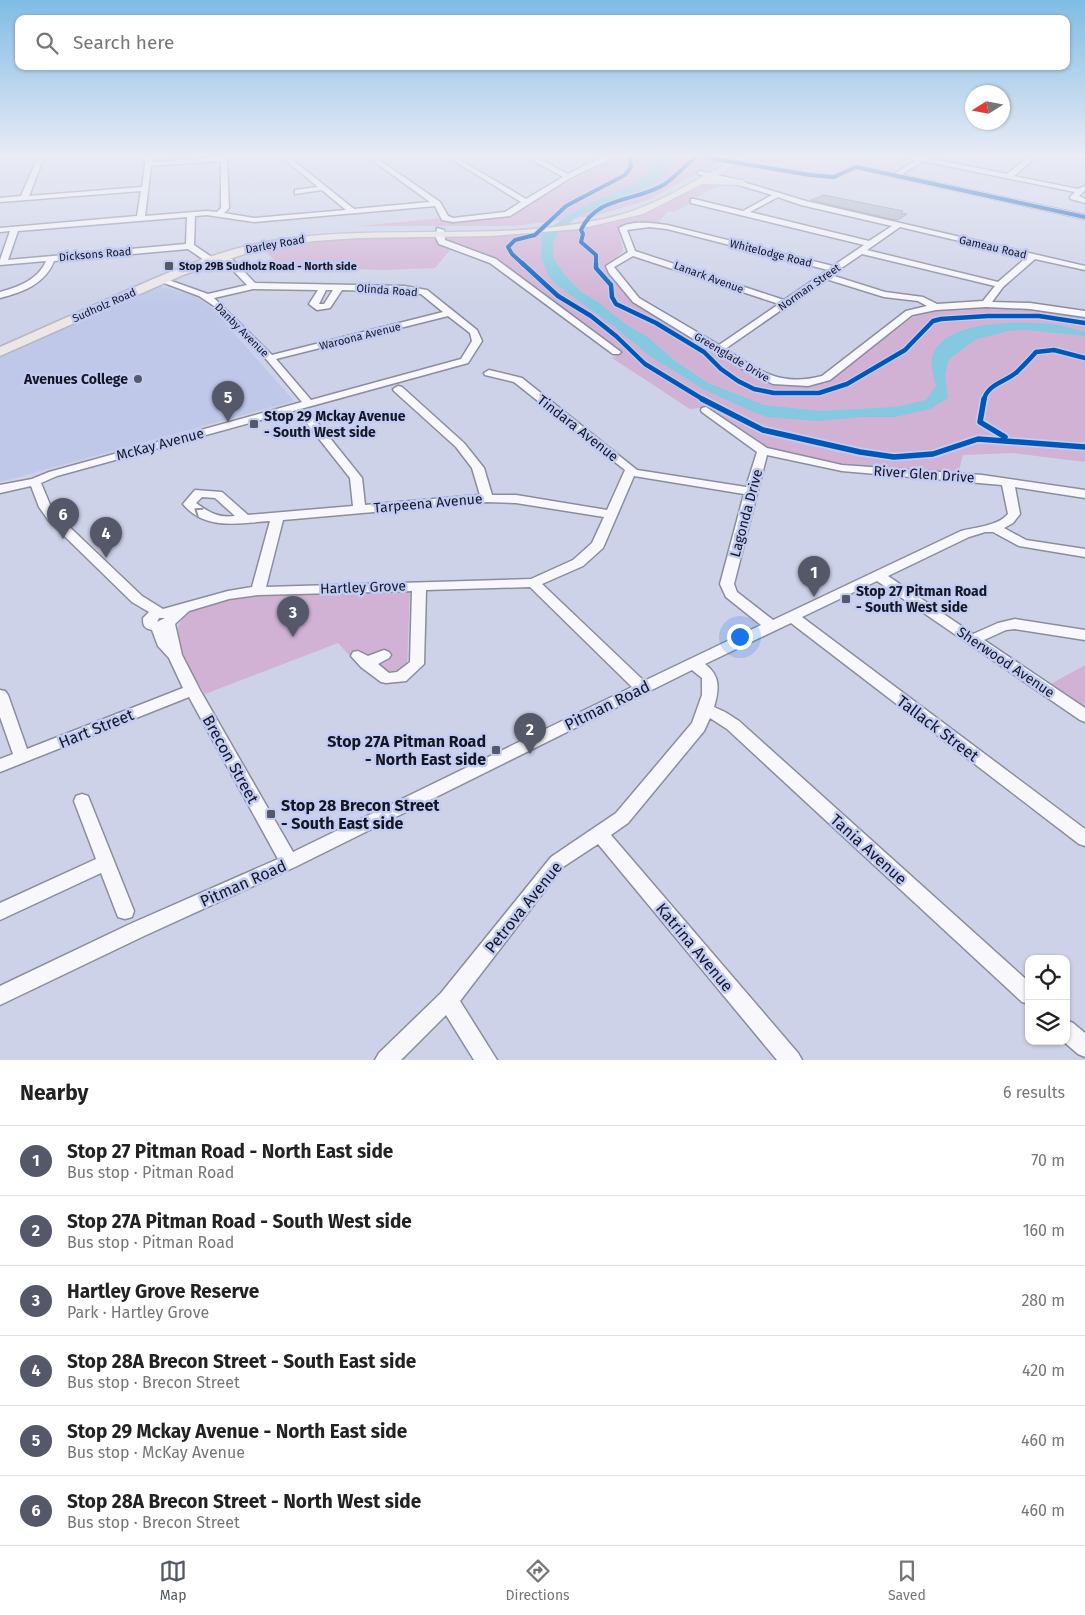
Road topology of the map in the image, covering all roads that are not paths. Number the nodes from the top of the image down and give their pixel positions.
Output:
1 (142, 206) edge
2 (225, 206) edge
3 (346, 206) edge
4 (407, 206) edge
5 (439, 206) edge
6 (518, 206) edge
7 (654, 206) edge
8 (717, 206) edge
9 (756, 206) edge
10 (823, 206) edge
11 (1036, 206) edge
12 (352, 211) junction
13 (744, 213) junction
14 (191, 214) junction
15 (219, 214) junction
16 (1085, 217) edge
17 (141, 218) junction
18 (898, 225) junction
19 (16, 229) junction
20 (535, 229) joint
21 (0, 230) edge
22 (440, 232) junction
23 (871, 244) junction
24 (190, 246) junction
25 (860, 251) junction
26 (632, 253) junction
27 (1033, 256) junction
28 (51, 258) junction
29 (206, 258) junction
30 (229, 261) dead end
31 (1, 263) edge
32 (1085, 268) edge
33 (834, 269) junction
34 (825, 276) junction
35 (157, 278) junction
36 (253, 286) junction
37 (1000, 286) junction
38 (324, 287) junction
39 (340, 287) junction
40 (0, 295) edge
41 (206, 297) junction
42 (786, 303) junction
43 (986, 304) junction
44 (1085, 304) edge
45 (936, 307) junction
46 (449, 313) junction
47 (1082, 313) edge
48 (22, 338) junction
49 (0, 343) edge
50 (719, 349) junction
51 (0, 352) edge
52 (616, 352) dead end
53 (270, 358) junction
54 (465, 361) joint
55 (489, 373) dead end
56 (398, 389) dead end
57 (307, 409) junction
58 (706, 410) dead end
59 (763, 451) junction
60 (630, 472) junction
61 (35, 482) junction
62 (1008, 482) junction
63 (0, 489) edge
64 (751, 491) junction
65 (1085, 494) edge
66 (487, 498) junction
67 (359, 509) junction
68 (611, 514) junction
69 (277, 517) junction
70 (244, 518) dead end
71 (995, 528) junction
72 (1085, 553) edge
73 (877, 574) junction
74 (533, 583) junction
75 (419, 585) junction
76 (258, 591) junction
77 (791, 616) junction
78 (162, 619) junction
79 (771, 626) junction
80 (1085, 636) edge
81 (974, 640) junction
82 (384, 655) dead end
83 (693, 663) junction
84 (642, 688) junction
85 (192, 690) junction
86 (0, 695) edge
87 (705, 710) junction
88 (1085, 716) edge
89 (22, 758) junction
90 (0, 766) edge
91 (82, 801) dead end
92 (599, 834) junction
93 (1085, 839) edge
94 (106, 862) junction
95 (289, 862) junction
96 (125, 911) dead end
97 (0, 912) edge
98 (1025, 991) edge
99 (0, 996) edge
100 (448, 1000) junction
101 (1070, 1034) edge
102 (1085, 1047) edge
103 (386, 1060) edge
104 (486, 1060) edge
105 (792, 1060) edge

1 - 17 street
2 - 15 street
3 - 12 street
4 - 12 street
5 - 6 street
7 - 20 main road, Darley Road
8 - 13 street
9 - 13 street
10 - 18 street, Gameau Road
11 - 16 street
12 - 15 street
13 - 23 street
14 - 15 street
14 - 17 street
14 - 24 street
17 - 19 street
18 - 23 street, Norman Street
18 - 27 street, Gameau Road
19 - 21 street
19 - 31 street
20 - 22 main road, Darley Road
22 - 29 main road, Darley Road
22 - 52 street
23 - 25 street, Norman Street
24 - 28 street, Dicksons Road
24 - 29 street
25 - 33 street, Norman Street
25 - 37 street
26 - 33 street, Whitelodge Road
26 - 42 street, Lanark Avenue
26 - 50 street, Greenglade Drive
27 - 32 street, Gameau Road
27 - 37 street
28 - 31 street, Dicksons Road
28 - 40 street
29 - 35 main road, Sudholz Road
30 - 36 street
33 - 34 street, Norman Street
34 - 42 street, Norman Street
34 - 45 street
35 - 41 street, Danby Avenue
35 - 48 main road, Sudholz Road
36 - 38 street, Olinda Road
36 - 41 street, Olinda Road
37 - 43 street
38 - 39 street, Olinda Road
38 - 39 street
39 - 46 street, Olinda Road
41 - 53 street, Danby Avenue
42 - 50 street, Norman Street
43 - 45 street, Greenglade Drive
43 - 47 street, Greenglade Drive
44 - 47 street
45 - 50 street, Greenglade Drive
46 - 53 street, Waroona Avenue
46 - 54 street, Olinda Road
48 - 49 main road, Sudholz Road
48 - 51 main road, Sudholz Road
53 - 57 street, Danby Avenue
54 - 57 street, McKay Avenue
55 - 60 street, Tindara Avenue
56 - 66 street
57 - 61 street, McKay Avenue
57 - 67 street, Danby Avenue
58 - 59 street, Lagonda Drive
59 - 62 street, River Glen Drive
59 - 64 street, Lagonda Drive
60 - 64 street
60 - 68 street, Tindara Avenue
61 - 63 street, McKay Avenue
61 - 78 street, Brecon Street
62 - 65 street, River Glen Drive
62 - 71 street
64 - 79 street, Lagonda Drive
66 - 67 street, Tarpeena Avenue
66 - 68 street, Tarpeena Avenue
67 - 69 street, Tarpeena Avenue
68 - 74 street, Tindara Avenue
69 - 70 street, Tarpeena Avenue
69 - 76 street
71 - 72 street
71 - 73 street, Pitman Road
73 - 77 street, Pitman Road
73 - 81 street, Sherwood Avenue
74 - 75 street, Hartley Grove
74 - 84 street
75 - 76 street, Hartley Grove
75 - 82 street, Hartley Grove
76 - 78 street, Hartley Grove
77 - 79 street, Pitman Road
77 - 93 street, Tallack Street
78 - 85 street, Brecon Street
79 - 83 street, Pitman Road
80 - 81 street
81 - 88 street, Sherwood Avenue
83 - 84 street, Pitman Road
83 - 87 street, Petrova Avenue
84 - 95 street, Pitman Road
85 - 89 street, Hart Street
85 - 95 street, Brecon Street
86 - 89 street
87 - 92 street, Petrova Avenue
87 - 98 street, Tania Avenue
89 - 90 street, Hart Street
91 - 94 street
92 - 100 street, Petrova Avenue
92 - 105 street, Katrina Avenue
94 - 96 street
94 - 97 street
95 - 99 street, Pitman Road
100 - 103 street, Petrova Avenue
100 - 104 street
101 - 102 street

